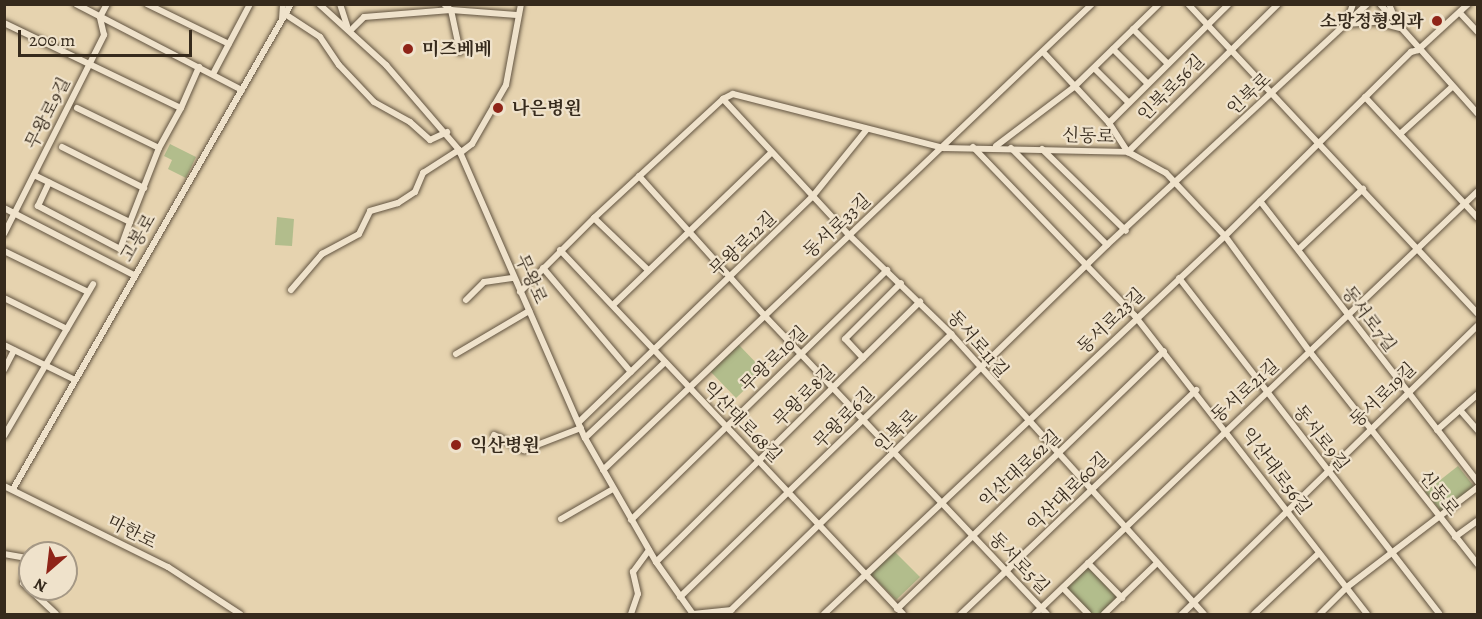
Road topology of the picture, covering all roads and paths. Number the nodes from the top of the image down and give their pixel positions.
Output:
1 (76, 4) edge
2 (106, 4) edge
3 (147, 4) edge
4 (250, 4) edge
5 (283, 4) edge
6 (291, 4) edge
7 (319, 4) edge
8 (340, 4) edge
9 (444, 4) edge
10 (521, 4) edge
11 (1092, 4) edge
12 (1160, 4) edge
13 (1188, 4) edge
14 (1229, 4) edge
15 (1278, 4) edge
16 (1353, 4) edge
17 (1367, 4) edge
18 (1380, 4) edge
19 (1389, 4) edge
20 (1468, 4) edge
21 (451, 10) junction
22 (1460, 12) junction
23 (517, 15) junction
24 (100, 17) junction
25 (283, 17) junction
26 (4, 23) edge
27 (1346, 24) junction
28 (1207, 26) junction
29 (349, 28) junction
30 (1399, 28) junction
31 (1133, 29) junction
32 (1478, 32) edge
33 (229, 45) junction
34 (1113, 49) junction
35 (1230, 50) junction
36 (1418, 50) junction
37 (460, 52) dead end
38 (1044, 53) junction
39 (1168, 64) junction
40 (89, 65) junction
41 (199, 67) junction
42 (1094, 68) junction
43 (213, 74) junction
44 (1148, 84) junction
45 (1074, 87) junction
46 (1452, 87) junction
47 (242, 90) junction
48 (1272, 93) junction
49 (1365, 96) junction
50 (723, 99) junction
51 (1129, 103) junction
52 (77, 108) dead end
53 (181, 108) junction
54 (1477, 112) edge
55 (1109, 123) junction
56 (867, 129) junction
57 (447, 132) junction
58 (1400, 134) junction
59 (1318, 143) junction
60 (62, 147) dead end
61 (974, 147) junction
62 (996, 147) junction
63 (1011, 147) junction
64 (159, 148) junction
65 (943, 148) junction
66 (1042, 149) junction
67 (459, 152) junction
68 (1128, 152) junction
69 (770, 154) junction
70 (34, 175) junction
71 (639, 177) junction
72 (49, 182) junction
73 (1177, 183) junction
74 (144, 188) junction
75 (1363, 189) junction
76 (1478, 191) edge
77 (812, 197) junction
78 (1260, 201) junction
79 (1465, 205) junction
80 (4, 208) edge
81 (15, 213) junction
82 (594, 218) junction
83 (1478, 218) edge
84 (130, 222) junction
85 (690, 230) junction
86 (1126, 231) junction
87 (4, 234) edge
88 (849, 235) junction
89 (1225, 236) junction
90 (1107, 245) junction
91 (1419, 248) junction
92 (1299, 249) junction
93 (560, 250) junction
94 (4, 251) edge
95 (543, 268) junction
96 (1086, 268) junction
97 (648, 270) junction
98 (887, 270) junction
99 (134, 274) junction
100 (731, 276) junction
101 (514, 278) junction
102 (1179, 278) junction
103 (901, 283) junction
104 (93, 284) dead end
105 (291, 290) dead end
106 (88, 292) junction
107 (520, 292) junction
108 (4, 298) edge
109 (466, 300) dead end
110 (920, 302) junction
111 (614, 304) junction
112 (529, 311) junction
113 (1478, 314) edge
114 (764, 315) junction
115 (1136, 316) junction
116 (1348, 316) junction
117 (1478, 325) edge
118 (67, 329) junction
119 (951, 334) junction
120 (4, 345) edge
121 (14, 350) junction
122 (654, 350) junction
123 (1164, 351) junction
124 (1310, 352) junction
125 (456, 354) dead end
126 (801, 354) junction
127 (863, 358) junction
128 (665, 362) junction
129 (46, 365) junction
130 (979, 368) junction
131 (4, 370) edge
132 (631, 372) junction
133 (75, 380) junction
134 (687, 387) junction
135 (833, 388) junction
136 (1196, 390) junction
137 (1267, 393) junction
138 (1406, 393) junction
139 (1478, 394) edge
140 (1472, 400) junction
141 (1478, 407) edge
142 (1460, 410) junction
143 (863, 420) junction
144 (1028, 422) junction
145 (580, 425) junction
146 (727, 427) junction
147 (1371, 428) junction
148 (1225, 429) junction
149 (1437, 430) junction
150 (1478, 431) edge
151 (4, 435) edge
152 (494, 435) dead end
153 (585, 438) junction
154 (894, 454) junction
155 (1058, 455) junction
156 (759, 461) junction
157 (603, 470) junction
158 (1327, 470) junction
159 (1478, 482) edge
160 (4, 486) edge
161 (1478, 488) edge
162 (13, 489) junction
163 (613, 489) junction
164 (1091, 492) junction
165 (790, 494) junction
166 (941, 504) junction
167 (1287, 510) junction
168 (1440, 518) junction
169 (561, 519) dead end
170 (631, 520) junction
171 (1478, 520) edge
172 (818, 526) junction
173 (1125, 528) junction
174 (971, 535) junction
175 (1455, 537) junction
176 (650, 550) junction
177 (1391, 553) junction
178 (4, 554) edge
179 (1319, 554) junction
180 (656, 561) junction
181 (1476, 561) edge
182 (1088, 563) junction
183 (1156, 564) junction
184 (1006, 571) junction
185 (865, 576) junction
186 (1347, 587) junction
187 (1063, 588) junction
188 (680, 597) junction
189 (1122, 598) junction
190 (1193, 602) junction
191 (1041, 608) junction
192 (897, 609) junction
193 (832, 612) edge
194 (730, 613) edge
195 (693, 614) edge
196 (56, 615) edge
197 (240, 615) edge
198 (631, 615) edge
199 (824, 615) edge
200 (903, 615) edge
201 (961, 615) edge
202 (1035, 615) edge
203 (1047, 615) edge
204 (1088, 615) edge
205 (1104, 615) edge
206 (1182, 615) edge
207 (1204, 615) edge
208 (1254, 615) edge
209 (1320, 615) edge
210 (1367, 615) edge
211 (1440, 615) edge

1 - 24 street
2 - 24 street, 무왕로9길
3 - 33 street
4 - 33 street
5 - 25 street
6 - 25 street, 고봉로
7 - 29 street, 무왕로
8 - 29 street
9 - 21 street
10 - 23 street
11 - 38 street, 동서로33길
12 - 31 street
13 - 28 street
14 - 28 street
15 - 35 street, 인북로56길
16 - 27 street
17 - 27 street, 인북로
18 - 30 street
19 - 30 street
20 - 22 street, 동서로23길
21 - 23 street
21 - 29 street
21 - 37 street
22 - 32 street
22 - 36 street, 동서로23길
23 - 67 street
24 - 40 street, 무왕로9길
24 - 41 street
25 - 47 street, 고봉로
25 - 57 street
26 - 40 street
27 - 30 street
27 - 48 street, 인북로
28 - 35 street
28 - 39 street
29 - 57 street, 무왕로
30 - 36 street
31 - 34 street
31 - 39 street
33 - 43 street
34 - 42 street
34 - 44 street
35 - 48 street
35 - 68 street, 인북로56길
36 - 46 street
36 - 49 street, 동서로23길
38 - 45 street
38 - 65 street, 동서로33길
39 - 44 street
40 - 53 street
40 - 70 street, 무왕로9길
41 - 43 street
41 - 53 street
42 - 45 street
42 - 51 street
43 - 47 street
44 - 51 street
45 - 55 street
45 - 62 street
46 - 54 street
46 - 58 street
47 - 99 street, 고봉로
48 - 59 street
48 - 73 street, 인북로
49 - 58 street
49 - 59 street, 동서로23길
50 - 56 street, 신동로
50 - 69 street, 동서로11길
50 - 71 street
51 - 55 street
52 - 64 street
53 - 64 street
55 - 68 street
56 - 65 street, 신동로
56 - 77 street, 무왕로12길
57 - 67 street, 무왕로
58 - 79 street
59 - 75 street
59 - 78 street, 동서로23길
60 - 74 street
61 - 62 street, 신동로
61 - 65 street, 신동로
61 - 96 street
62 - 63 street, 신동로
63 - 66 street, 신동로
63 - 90 street
64 - 74 street
65 - 88 street, 동서로33길
66 - 68 street, 신동로
66 - 86 street
67 - 101 street, 무왕로
67 - 105 street
68 - 73 street, 신동로
69 - 77 street, 동서로11길
69 - 85 street
70 - 72 street
70 - 81 street, 무왕로9길
71 - 82 street
71 - 85 street, 동서로5길
72 - 84 street
72 - 84 street
73 - 86 street, 인북로
73 - 89 street, 신동로
74 - 84 street
75 - 91 street
75 - 92 street
76 - 79 street, 동서로21길
77 - 88 street, 동서로11길
77 - 100 street, 무왕로12길
78 - 89 street, 동서로23길
78 - 92 street, 동서로7길
79 - 83 street
79 - 91 street, 동서로21길
80 - 81 street
81 - 87 street, 무왕로9길
81 - 99 street
82 - 93 street
82 - 97 street
85 - 97 street
85 - 100 street, 동서로5길
86 - 90 street, 인북로
88 - 98 street, 동서로11길
88 - 114 street, 동서로33길
89 - 102 street, 동서로23길
89 - 124 street, 신동로
90 - 96 street, 인북로
91 - 113 street
91 - 116 street, 동서로21길
92 - 116 street, 동서로7길
93 - 95 street
93 - 111 street, 익산대로68길
94 - 106 street
95 - 107 street
95 - 132 street
96 - 115 street, 익산대로56길
96 - 130 street, 인북로
97 - 111 street
98 - 103 street, 동서로11길
98 - 126 street, 무왕로10길
99 - 133 street, 고봉로
100 - 114 street, 동서로5길
100 - 122 street, 무왕로12길
101 - 107 street, 무왕로
101 - 109 street
102 - 115 street, 동서로23길
102 - 137 street, 동서로9길
103 - 110 street, 동서로11길
103 - 127 street
104 - 106 street
106 - 118 street
107 - 112 street, 무왕로
108 - 118 street
110 - 119 street, 동서로11길
110 - 127 street, 무왕로8길
111 - 122 street, 익산대로68길
112 - 125 street
112 - 145 street, 무왕로
114 - 126 street, 동서로5길
114 - 134 street, 동서로33길
115 - 123 street, 익산대로56길
115 - 144 street, 동서로23길
116 - 124 street, 동서로21길
116 - 138 street, 동서로7길
117 - 138 street, 동서로19길
118 - 129 street
119 - 130 street, 동서로11길
119 - 143 street, 무왕로6길
120 - 121 street
121 - 129 street
121 - 131 street
122 - 128 street, 익산대로68길
122 - 132 street, 무왕로12길
123 - 136 street, 익산대로56길
123 - 155 street, 익산대로62길
124 - 137 street, 동서로21길
124 - 147 street, 신동로
126 - 135 street, 동서로5길
126 - 146 street, 무왕로10길
127 - 135 street, 무왕로8길
128 - 134 street, 익산대로68길
128 - 153 street
129 - 133 street
129 - 151 street
130 - 144 street, 동서로11길
130 - 154 street, 인북로
132 - 145 street, 무왕로12길
133 - 162 street, 고봉로
134 - 146 street, 익산대로68길
134 - 157 street, 동서로33길
135 - 143 street, 동서로5길
135 - 156 street, 무왕로8길
136 - 148 street, 익산대로56길
136 - 164 street, 익산대로60길
137 - 148 street, 동서로21길
137 - 158 street, 동서로9길
138 - 147 street, 동서로19길
138 - 149 street, 동서로7길
139 - 140 street
140 - 141 street
140 - 142 street
142 - 149 street
142 - 150 street
143 - 154 street, 동서로5길
143 - 165 street, 무왕로6길
144 - 155 street, 동서로11길
144 - 166 street, 동서로23길
145 - 152 street
145 - 153 street, 무왕로
146 - 156 street, 익산대로68길
146 - 170 street, 무왕로10길
147 - 158 street, 동서로19길
147 - 168 street, 신동로
148 - 167 street, 익산대로56길
148 - 173 street, 동서로21길
149 - 159 street, 동서로7길
153 - 157 street, 무왕로
154 - 166 street, 동서로5길
154 - 172 street, 인북로
155 - 164 street, 동서로11길
155 - 174 street, 익산대로62길
156 - 165 street, 익산대로68길
156 - 180 street, 무왕로8길
157 - 163 street, 무왕로
158 - 167 street, 동서로19길
158 - 177 street, 동서로9길
160 - 162 street, 마한로
161 - 168 street
162 - 197 street, 마한로
163 - 169 street
163 - 170 street, 무왕로
164 - 173 street, 동서로11길
164 - 184 street, 익산대로60길
165 - 172 street, 익산대로68길
165 - 188 street, 무왕로6길
166 - 174 street, 동서로5길
166 - 185 street, 동서로23길
167 - 179 street, 익산대로56길
167 - 190 street, 동서로19길
168 - 175 street, 신동로
168 - 177 street
170 - 176 street, 무왕로
171 - 175 street
172 - 185 street, 익산대로68길
172 - 194 street, 인북로
173 - 182 street, 동서로21길
173 - 183 street, 동서로11길
174 - 184 street, 동서로5길
174 - 192 street, 익산대로62길
175 - 181 street, 신동로
176 - 180 street, 무왕로
176 - 198 street
177 - 186 street
177 - 211 street, 동서로9길
178 - 196 street
179 - 186 street, 익산대로56길
179 - 208 street
180 - 188 street, 무왕로
182 - 187 street, 동서로21길
182 - 189 street
183 - 189 street
183 - 190 street, 동서로11길
184 - 191 street, 동서로5길
184 - 201 street, 익산대로60길
185 - 192 street, 익산대로68길
185 - 193 street, 동서로23길
186 - 209 street
186 - 210 street, 익산대로56길
187 - 191 street, 동서로21길
187 - 204 street
188 - 195 street, 무왕로
189 - 205 street
190 - 206 street, 동서로19길
190 - 207 street, 동서로11길
191 - 202 street, 동서로21길
191 - 203 street, 동서로5길
192 - 200 street, 익산대로68길
193 - 199 street, 동서로23길
194 - 195 street

